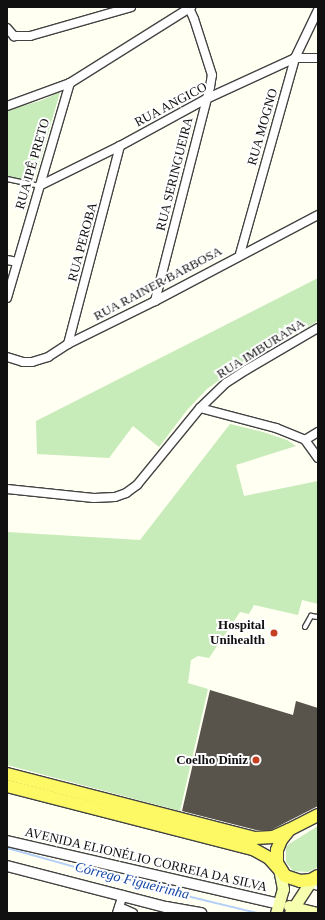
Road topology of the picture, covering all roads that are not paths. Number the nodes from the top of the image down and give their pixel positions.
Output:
1 (131, 7) edge
2 (189, 7) edge
3 (318, 10) edge
4 (7, 28) edge
5 (295, 58) junction
6 (318, 58) edge
7 (70, 83) junction
8 (206, 99) junction
9 (7, 106) edge
10 (120, 146) junction
11 (7, 179) edge
12 (40, 186) junction
13 (318, 215) edge
14 (240, 254) junction
15 (7, 260) edge
16 (17, 262) junction
17 (7, 298) edge
18 (155, 301) junction
19 (318, 328) edge
20 (68, 344) junction
21 (7, 357) edge
22 (200, 408) junction
23 (318, 432) edge
24 (305, 440) junction
25 (318, 458) edge
26 (7, 489) edge
27 (318, 616) edge
28 (305, 627) dead end
29 (7, 774) edge
30 (7, 786) edge
31 (318, 815) edge
32 (289, 830) junction
33 (7, 841) edge
34 (7, 866) edge
35 (279, 869) junction
36 (318, 876) edge
37 (313, 887) edge
38 (123, 895) junction
39 (277, 909) edge
40 (118, 910) edge
41 (162, 910) edge
42 (292, 910) edge
43 (133, 913) edge
44 (201, 913) edge
45 (317, 913) edge

1 - 4 street
2 - 7 street
2 - 8 street, RUA SERINGUEIRA
3 - 5 street, RUA MOGNO
5 - 6 street, RUA ANGICO
5 - 8 street, RUA ANGICO
5 - 14 street, RUA MOGNO
7 - 9 street
7 - 12 street, RUA IPÊ PRETO
8 - 10 street, RUA ANGICO
8 - 18 street, RUA SERINGUEIRA
10 - 12 street, RUA ANGICO
10 - 20 street, RUA PEROBA
11 - 12 lane
12 - 16 street, RUA IPÊ PRETO
13 - 14 street, RUA RAINER BARBOSA
14 - 18 street, RUA RAINER BARBOSA
15 - 16 street
16 - 17 street, RUA IPÊ PRETO
18 - 20 street, RUA RAINER BARBOSA
19 - 22 street, RUA IMBURANA
20 - 21 street, RUA RAINER BARBOSA
22 - 24 street
22 - 26 street, RUA IMBURANA
23 - 24 street
24 - 25 street
27 - 28 lane
29 - 32 main road
30 - 35 main road
31 - 32 main road
32 - 35 main road
33 - 39 street, AVENIDA ELIONÉLIO CORREIA DA SILVA
34 - 38 street
35 - 36 main road
35 - 39 main road
36 - 37 main road
37 - 42 main road
38 - 40 street
38 - 41 street
39 - 42 main road
40 - 43 street
41 - 44 street
42 - 45 main road

